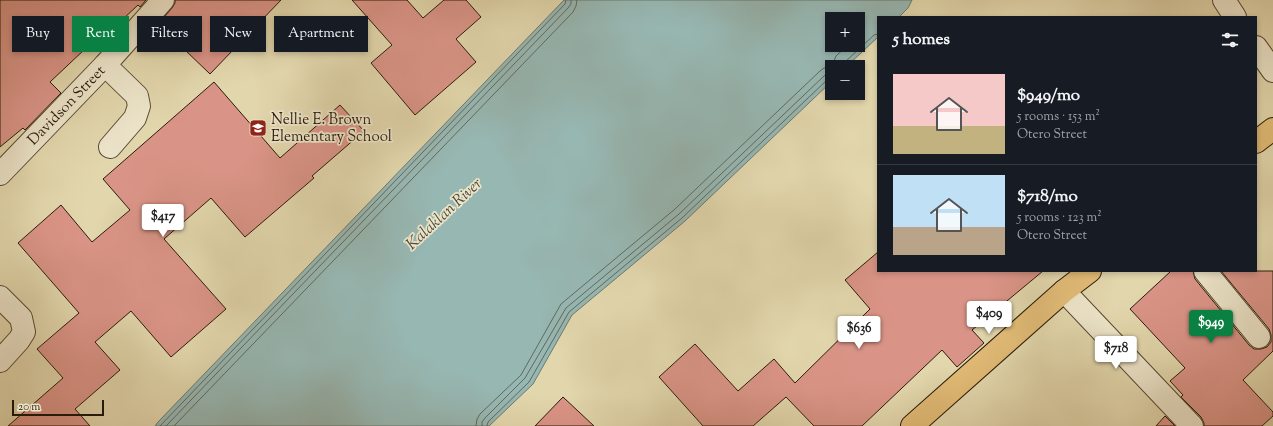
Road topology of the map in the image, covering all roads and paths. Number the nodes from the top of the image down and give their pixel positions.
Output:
1 (163, 0) edge
2 (1224, 0) edge
3 (1234, 16) edge
4 (1257, 48) edge
5 (104, 65) junction
6 (1273, 72) edge
7 (1273, 129) edge
8 (1257, 141) edge
9 (110, 147) dead end
10 (0, 174) edge
11 (1089, 272) edge
12 (1206, 272) edge
13 (1064, 292) junction
14 (0, 297) edge
15 (1259, 337) dead end
16 (0, 360) edge
17 (912, 426) edge
18 (1192, 426) edge

1 - 5 street, Davidson Street
2 - 3 street
4 - 6 street
5 - 9 street
5 - 10 street, Davidson Street
7 - 8 main road
11 - 13 main road
12 - 15 street
13 - 17 main road
13 - 18 street
14 - 16 street

